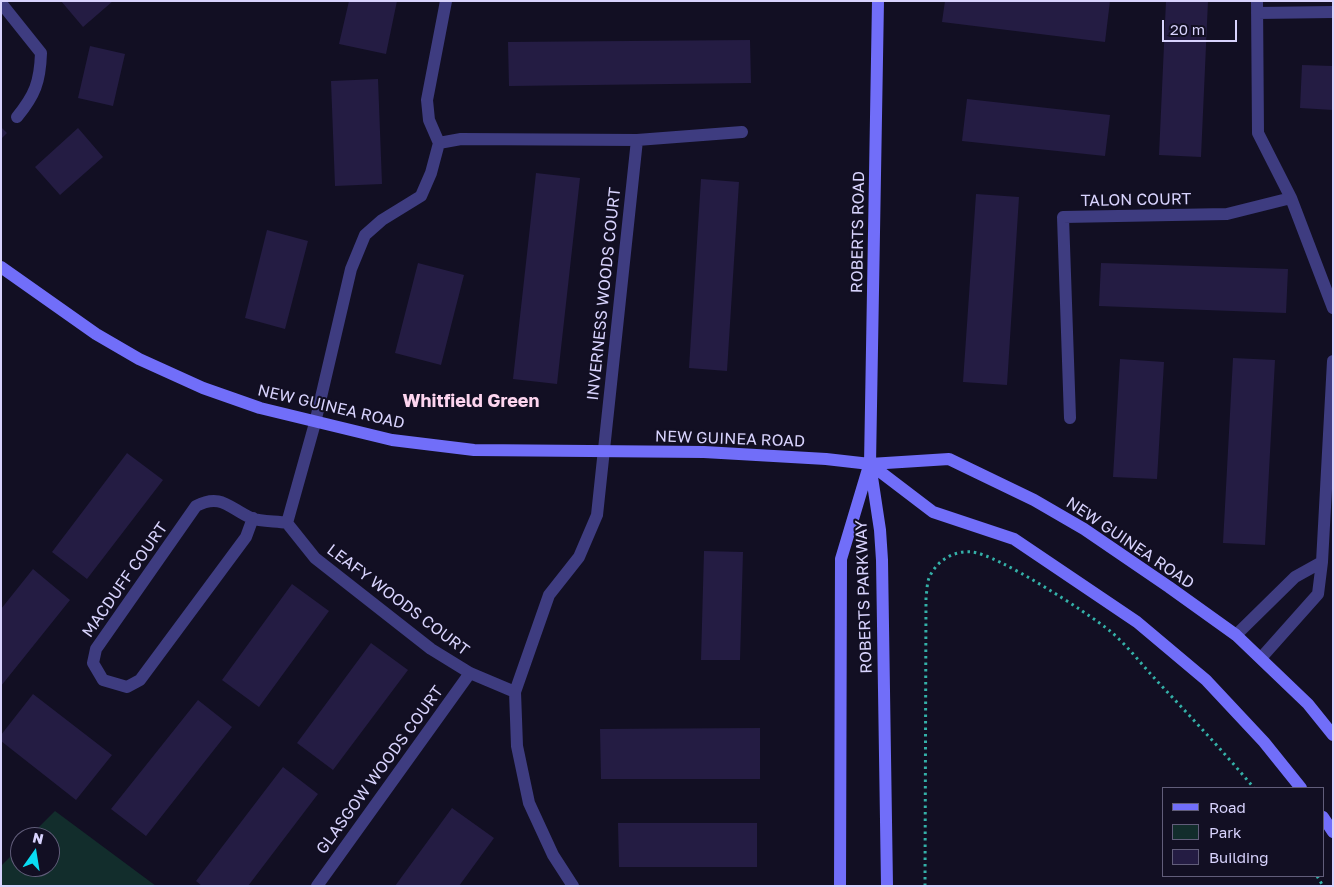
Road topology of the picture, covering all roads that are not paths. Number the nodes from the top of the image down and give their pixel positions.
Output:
1 (446, 1) edge
2 (878, 1) edge
3 (1, 3) edge
4 (1257, 7) edge
5 (1333, 12) edge
6 (16, 117) dead end
7 (742, 132) dead end
8 (637, 140) junction
9 (438, 143) junction
10 (1291, 198) junction
11 (1, 267) edge
12 (1333, 308) edge
13 (1333, 361) edge
14 (1070, 418) dead end
15 (315, 423) junction
16 (603, 451) junction
17 (870, 464) junction
18 (253, 518) junction
19 (287, 522) junction
20 (1322, 562) junction
21 (1236, 635) junction
22 (1261, 658) junction
23 (470, 673) junction
24 (515, 692) junction
25 (1333, 735) edge
26 (1299, 787) edge
27 (1324, 818) edge
28 (1333, 832) edge
29 (317, 886) edge
30 (573, 886) edge
31 (840, 886) edge
32 (887, 886) edge

1 - 9 street
2 - 17 main road, ROBERTS ROAD
3 - 6 street
4 - 5 street
4 - 10 street
7 - 8 street
8 - 9 street
8 - 16 street, INVERNESS WOODS COURT
9 - 15 street
10 - 12 street
10 - 14 street, TALON COURT
11 - 15 main road, NEW GUINEA ROAD
13 - 20 street
15 - 16 main road, NEW GUINEA ROAD
15 - 19 street
16 - 17 main road, NEW GUINEA ROAD
16 - 24 street, INVERNESS WOODS COURT
17 - 21 main road, NEW GUINEA ROAD
17 - 26 main road
17 - 31 main road, ROBERTS PARKWAY
17 - 32 main road, ROBERTS PARKWAY
18 - 18 street, MACDUFF COURT
18 - 19 street, MACDUFF COURT
19 - 23 street, LEAFY WOODS COURT
20 - 21 street
20 - 22 street
21 - 22 main road, NEW GUINEA ROAD
22 - 25 main road, NEW GUINEA ROAD
23 - 24 street, LEAFY WOODS COURT
23 - 29 street, GLASGOW WOODS COURT
24 - 30 street
27 - 28 main road

